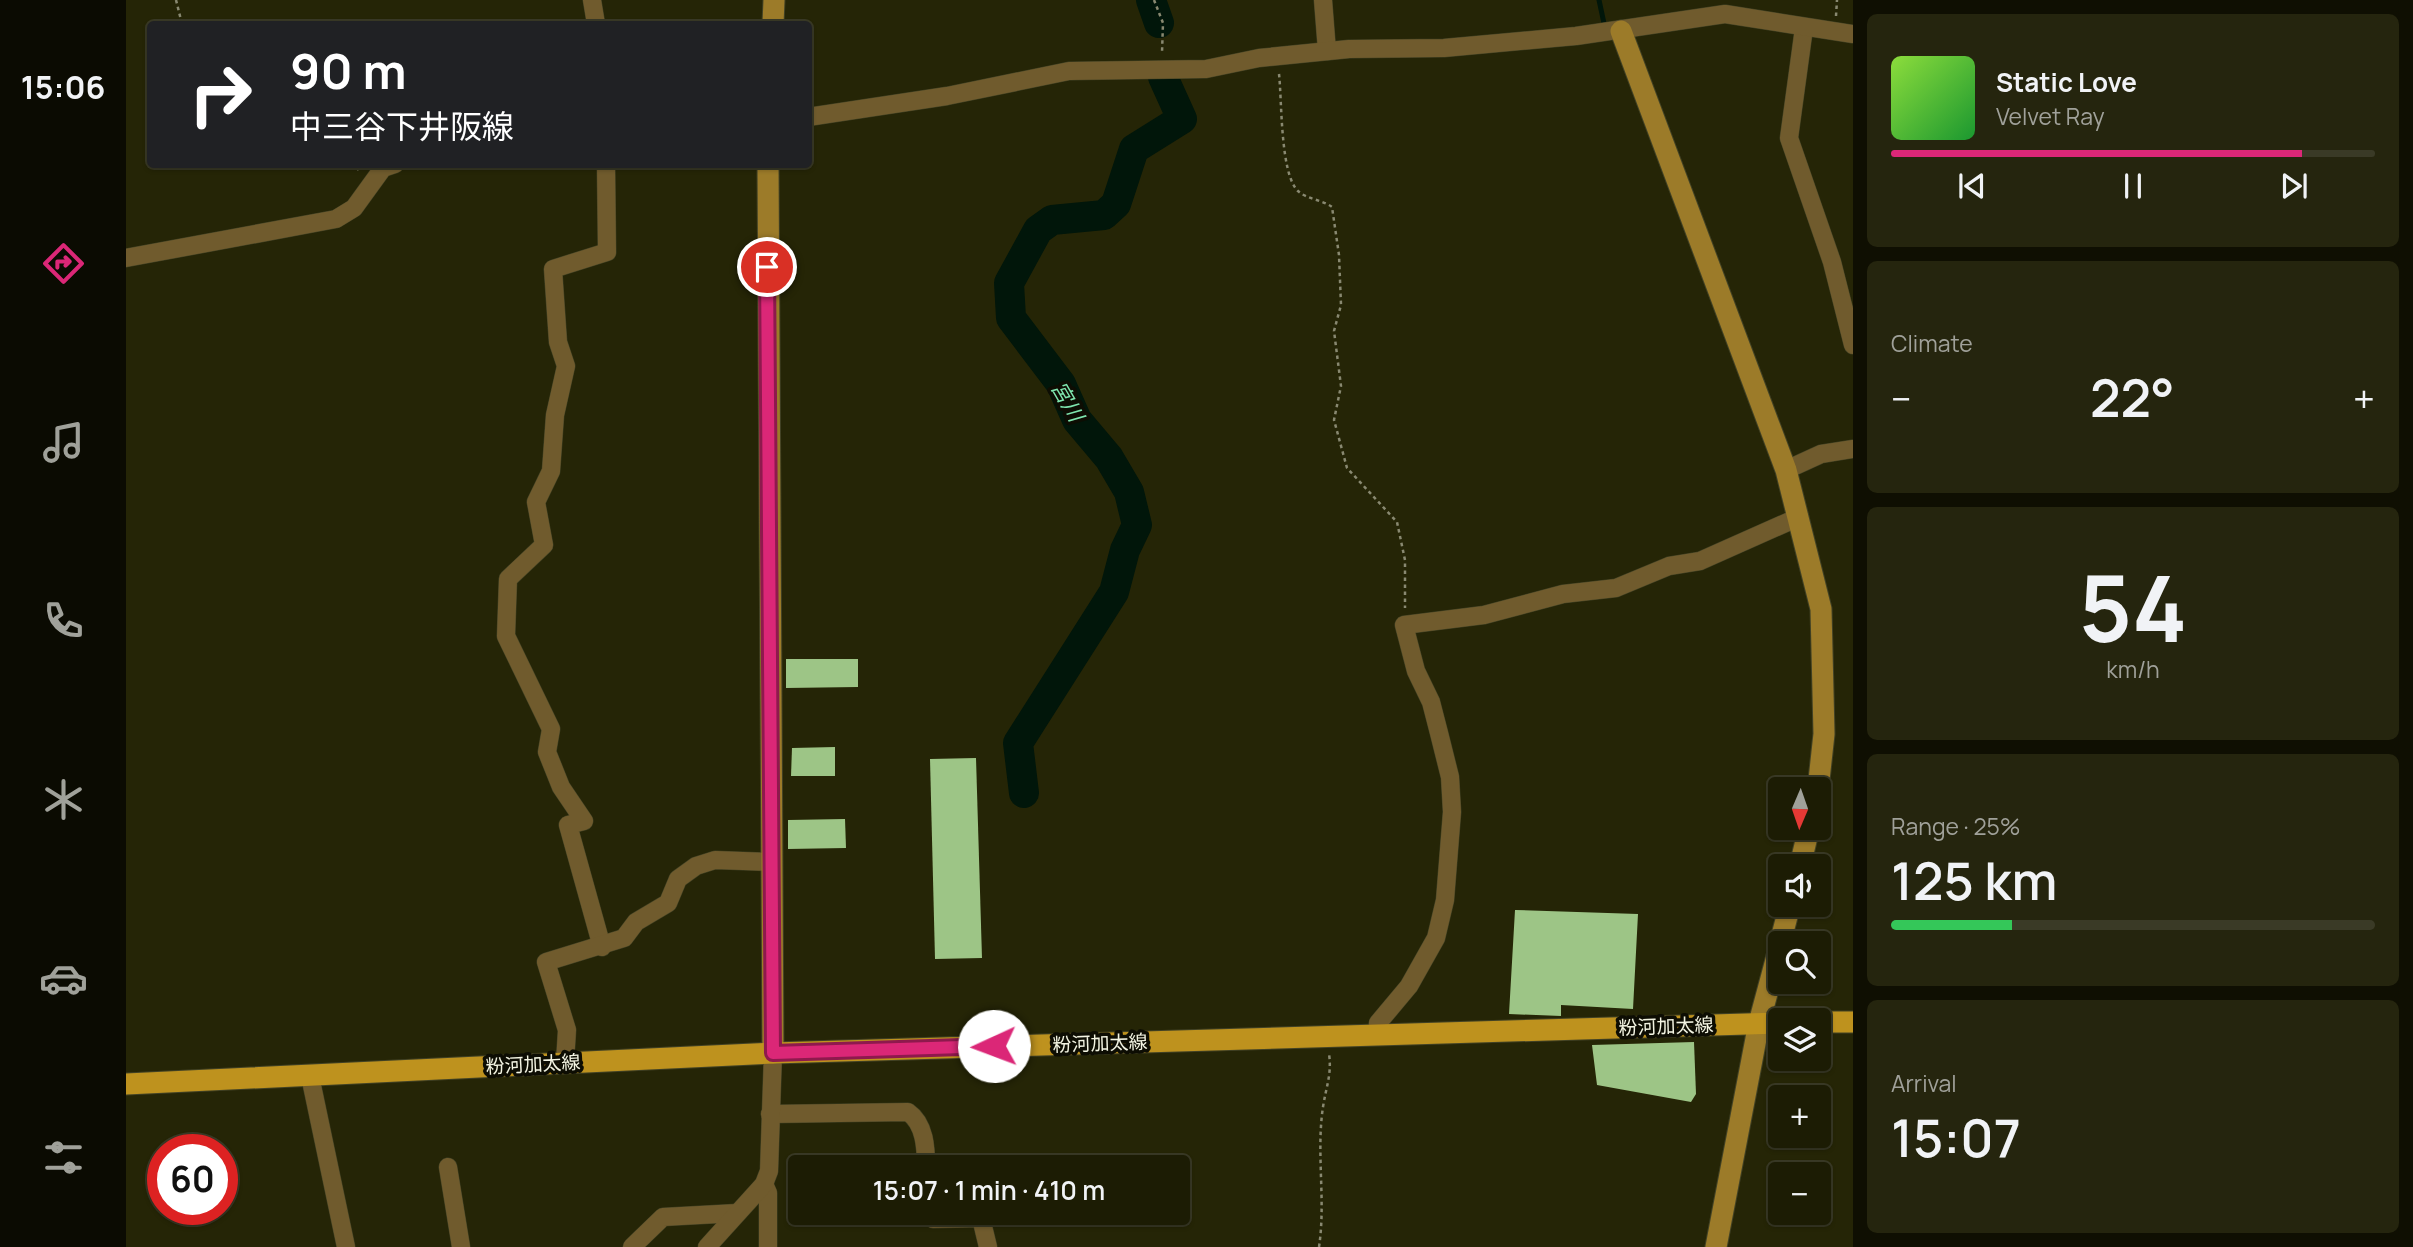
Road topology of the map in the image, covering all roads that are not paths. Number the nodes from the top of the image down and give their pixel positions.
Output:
1 (592, 0) edge
2 (775, 0) edge
3 (1322, 0) edge
4 (596, 21) edge
5 (773, 21) edge
6 (1804, 28) junction
7 (1621, 31) junction
8 (1853, 34) edge
9 (1327, 51) junction
10 (812, 116) edge
11 (383, 168) edge
12 (606, 168) edge
13 (768, 168) edge
14 (126, 258) edge
15 (1853, 345) edge
16 (1853, 449) edge
17 (1786, 470) junction
18 (1799, 517) junction
19 (1819, 777) edge
20 (771, 862) junction
21 (602, 947) junction
22 (1853, 1021) edge
23 (1831, 1022) edge
24 (1768, 1023) edge
25 (1768, 1031) edge
26 (1377, 1035) junction
27 (773, 1053) junction
28 (565, 1062) junction
29 (310, 1076) junction
30 (126, 1084) edge
31 (770, 1114) junction
32 (926, 1155) edge
33 (449, 1167) dead end
34 (764, 1184) junction
35 (737, 1213) junction
36 (983, 1225) edge
37 (346, 1247) edge
38 (461, 1247) edge
39 (632, 1247) edge
40 (707, 1247) edge
41 (768, 1247) edge
42 (988, 1247) edge
43 (1716, 1247) edge

1 - 4 street
2 - 5 street
3 - 9 street
6 - 7 street
6 - 8 street
6 - 15 street
7 - 9 street
7 - 17 street
9 - 10 street
11 - 14 street
12 - 21 street
13 - 20 street
16 - 17 street
17 - 18 street
18 - 19 street
18 - 26 street
20 - 21 street
20 - 27 street
21 - 28 street
22 - 23 main road
24 - 26 main road, 粉河加太線
25 - 43 street
26 - 27 main road, 粉河加太線
27 - 28 main road, 粉河加太線
27 - 31 street
28 - 29 main road, 粉河加太線
29 - 30 main road, 粉河加太線
29 - 37 street
31 - 32 street
31 - 34 street
33 - 38 street
34 - 35 street
34 - 41 street
35 - 39 street
35 - 40 street
36 - 42 street

